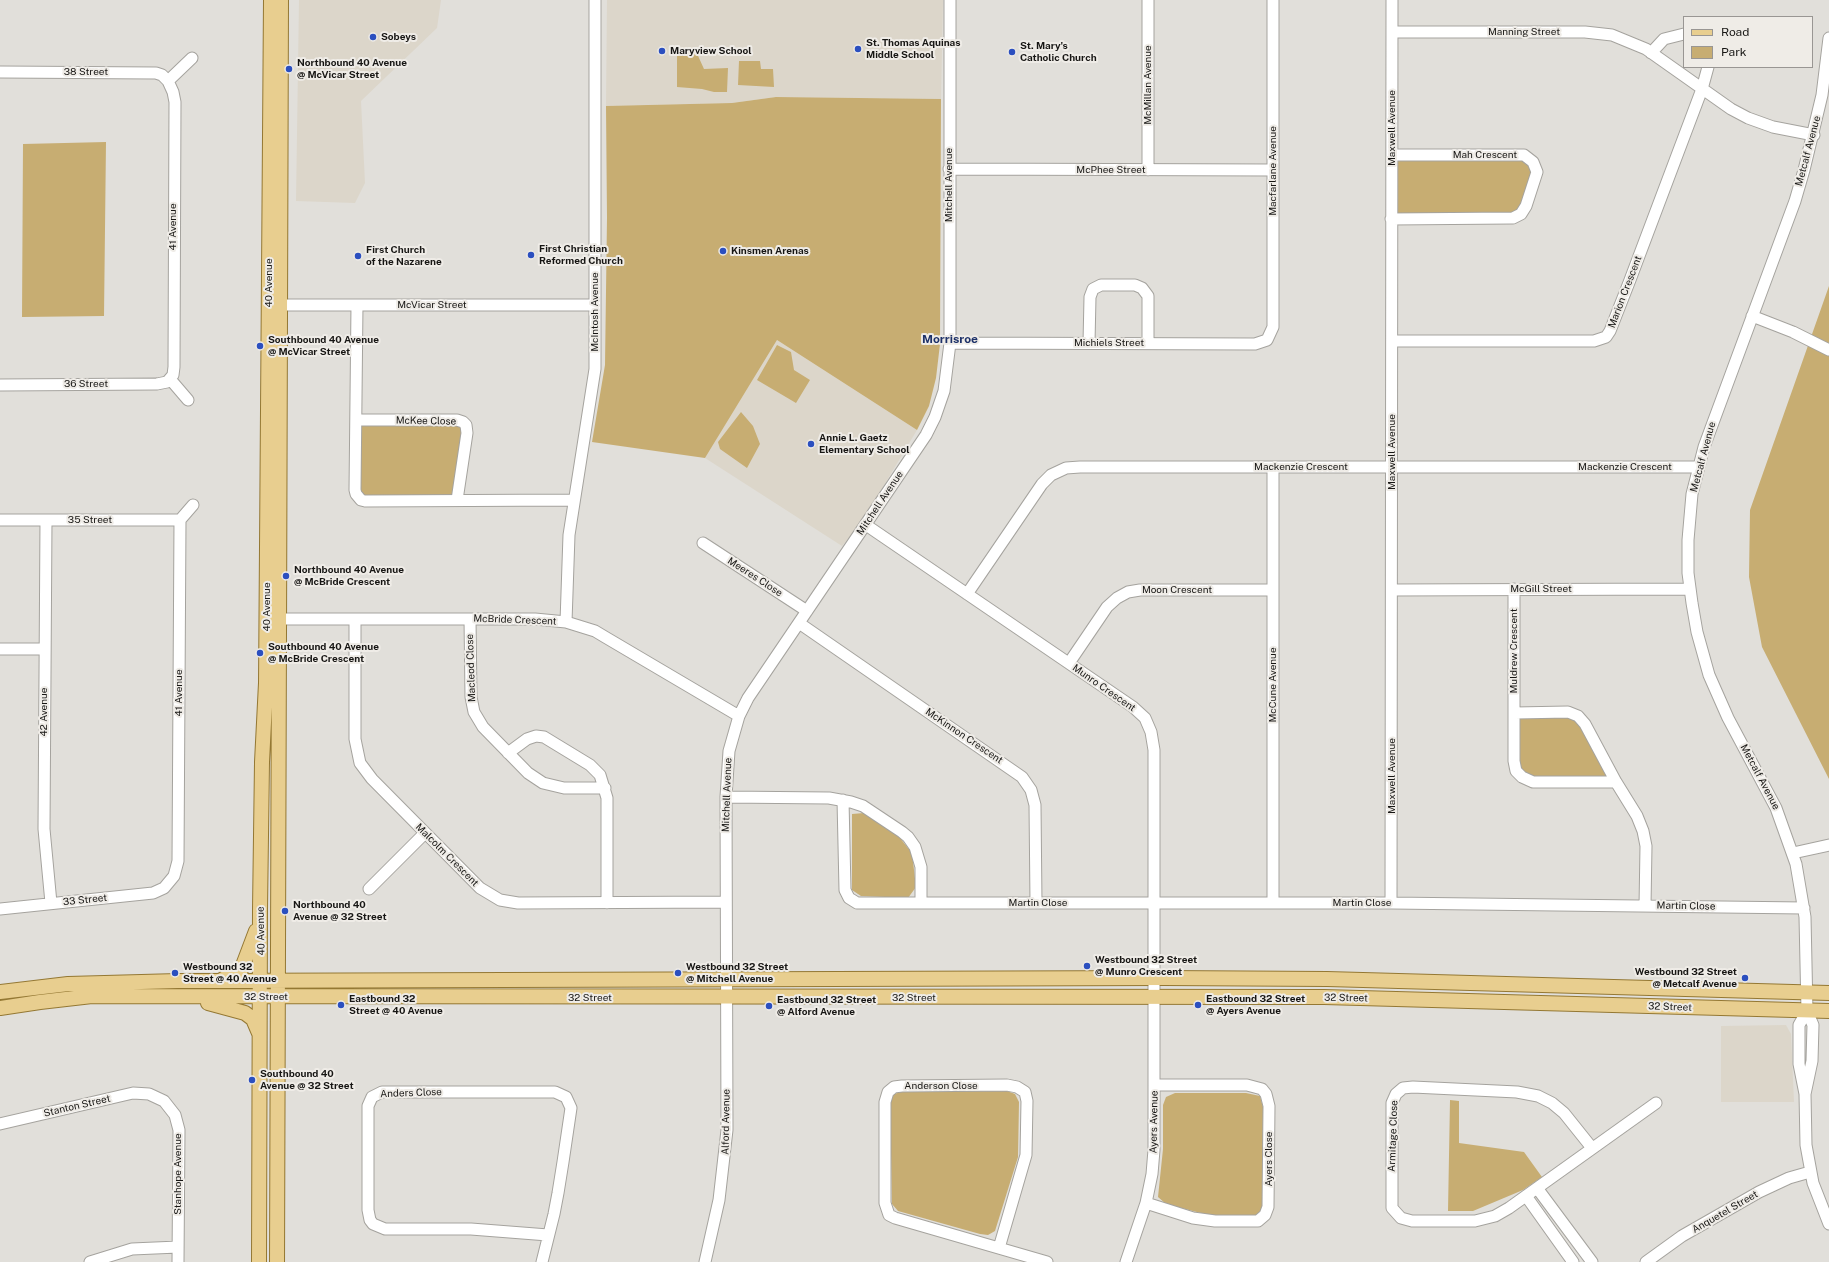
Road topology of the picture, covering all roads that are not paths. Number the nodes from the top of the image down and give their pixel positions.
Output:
1 (271, 0) edge
2 (282, 0) edge
3 (596, 0) edge
4 (950, 0) edge
5 (1148, 0) edge
6 (1273, 0) edge
7 (1392, 0) edge
8 (1392, 32) junction
9 (1683, 34) edge
10 (1829, 38) edge
11 (1651, 53) junction
12 (192, 58) dead end
13 (1708, 68) edge
14 (0, 72) edge
15 (168, 81) junction
16 (1702, 89) junction
17 (1814, 134) junction
18 (1392, 155) junction
19 (949, 169) junction
20 (1148, 170) junction
21 (1273, 170) junction
22 (1391, 219) junction
23 (275, 305) junction
24 (357, 305) junction
25 (595, 305) junction
26 (1752, 316) junction
27 (1267, 340) joint
28 (1392, 341) junction
29 (950, 343) junction
30 (1090, 343) junction
31 (1148, 343) junction
32 (1829, 350) edge
33 (170, 379) junction
34 (0, 385) edge
35 (188, 400) dead end
36 (356, 420) junction
37 (1273, 467) junction
38 (1392, 467) junction
39 (1698, 467) junction
40 (457, 500) junction
41 (573, 500) junction
42 (193, 505) dead end
43 (0, 520) edge
44 (46, 520) junction
45 (180, 520) junction
46 (866, 525) junction
47 (703, 543) dead end
48 (1514, 589) junction
49 (1690, 589) junction
50 (1273, 590) junction
51 (1392, 590) junction
52 (967, 594) junction
53 (807, 611) junction
54 (273, 619) junction
55 (356, 619) junction
56 (470, 619) junction
57 (566, 622) junction
58 (799, 623) junction
59 (0, 649) edge
60 (45, 649) junction
61 (1069, 663) junction
62 (1515, 713) junction
63 (739, 716) junction
64 (508, 753) junction
65 (1616, 782) junction
66 (605, 788) junction
67 (726, 797) junction
68 (843, 800) junction
69 (425, 833) junction
70 (1829, 845) edge
71 (1793, 853) junction
72 (168, 884) joint
73 (369, 889) dead end
74 (726, 902) junction
75 (51, 903) junction
76 (607, 903) junction
77 (921, 903) junction
78 (1036, 903) junction
79 (1154, 903) junction
80 (1273, 903) junction
81 (1391, 903) junction
82 (1645, 906) junction
83 (1804, 908) junction
84 (0, 909) edge
85 (260, 909) junction
86 (1154, 978) junction
87 (726, 980) junction
88 (278, 981) junction
89 (218, 982) junction
90 (261, 982) junction
91 (0, 992) edge
92 (1806, 992) junction
93 (1829, 993) edge
94 (184, 997) junction
95 (260, 997) junction
96 (278, 997) junction
97 (1154, 997) junction
98 (726, 998) junction
99 (0, 1008) edge
100 (1806, 1011) junction
101 (1829, 1012) edge
102 (260, 1036) junction
103 (1154, 1086) junction
104 (155, 1096) joint
105 (1656, 1103) dead end
106 (0, 1124) edge
107 (1592, 1148) junction
108 (1810, 1172) junction
109 (1537, 1188) junction
110 (1526, 1196) junction
111 (1146, 1202) junction
112 (1829, 1224) edge
113 (548, 1235) junction
114 (1572, 1236) junction
115 (1561, 1245) junction
116 (178, 1247) junction
117 (999, 1248) junction
118 (90, 1262) edge
119 (178, 1262) edge
120 (259, 1262) edge
121 (277, 1262) edge
122 (542, 1262) edge
123 (705, 1262) edge
124 (1047, 1262) edge
125 (1126, 1262) edge
126 (1573, 1262) edge
127 (1592, 1262) edge
128 (1646, 1262) edge

1 - 23 main road, 40 Avenue
2 - 23 main road, 40 Avenue
3 - 25 street, McIntosh Avenue
4 - 19 street, Mitchell Avenue
5 - 20 street, McMillan Avenue
6 - 21 street, Macfarlane Avenue
7 - 8 street, Maxwell Avenue
8 - 11 street, Manning Street
8 - 18 street, Maxwell Avenue
9 - 11 street
10 - 17 street, Metcalf Avenue
11 - 16 street, Manning Street
12 - 15 street
13 - 16 street
14 - 15 street, 38 Street
15 - 33 street, 41 Avenue
16 - 17 street, Manning Street
16 - 28 street, Marion Crescent
17 - 26 street, Metcalf Avenue
18 - 22 street, Maxwell Avenue
18 - 22 street, Mah Crescent
19 - 20 street, McPhee Street
19 - 29 street, Mitchell Avenue
20 - 21 street, McPhee Street
21 - 27 street, Macfarlane Avenue
22 - 28 street, Maxwell Avenue
23 - 24 street, McVicar Street
23 - 54 main road, 40 Avenue
24 - 25 street, McVicar Street
24 - 36 street
25 - 41 street, McIntosh Avenue
26 - 32 street
26 - 39 street, Metcalf Avenue
27 - 31 street, Michiels Street
28 - 38 street, Maxwell Avenue
29 - 30 street, Michiels Street
29 - 46 street, Mitchell Avenue
30 - 31 street, Michiels Street
30 - 31 street
33 - 34 street, 36 Street
33 - 35 street
36 - 40 street
36 - 40 street, McKee Close
37 - 38 street, Mackenzie Crescent
37 - 50 street, McCune Avenue
37 - 52 street, Mackenzie Crescent
38 - 39 street, Mackenzie Crescent
38 - 51 street, Maxwell Avenue
39 - 49 street, Metcalf Avenue
40 - 41 street
41 - 57 street, McIntosh Avenue
42 - 45 street
43 - 44 street, 35 Street
44 - 45 street, 35 Street
44 - 60 street, 42 Avenue
45 - 72 street, 41 Avenue
46 - 52 street, Munro Crescent
46 - 53 street, Mitchell Avenue
47 - 53 street, Meeres Close
48 - 49 street, McGill Street
48 - 51 street, McGill Street
48 - 62 street, Muldrew Crescent
49 - 71 street, Metcalf Avenue
50 - 61 street, Moon Crescent
50 - 80 street, McCune Avenue
51 - 81 street, Maxwell Avenue
52 - 61 street, Munro Crescent
53 - 58 street, Mitchell Avenue
54 - 55 street, McBride Crescent
54 - 85 main road, 40 Avenue
54 - 88 main road, 40 Avenue
55 - 56 street, McBride Crescent
55 - 69 street, Malcolm Crescent
56 - 57 street, McBride Crescent
56 - 64 street, Macleod Close
57 - 63 street, McBride Crescent
58 - 63 street, Mitchell Avenue
58 - 78 street, McKinnon Crescent
59 - 60 street
60 - 75 street, 42 Avenue
61 - 79 street, Munro Crescent
62 - 65 street
62 - 65 street, Muldrew Crescent
63 - 67 street, Mitchell Avenue
64 - 66 street, Macleod Close
64 - 66 street
65 - 82 street
66 - 76 street
67 - 68 street
67 - 74 street, Mitchell Avenue
68 - 77 street
68 - 77 street, Martin Close
69 - 73 street
69 - 76 street, Malcolm Crescent
70 - 71 street
71 - 83 street, Metcalf Avenue
72 - 75 street, 33 Street
74 - 76 street, Malcolm Crescent
74 - 87 street, Mitchell Avenue
75 - 84 street, 33 Street
77 - 78 street, Martin Close
78 - 79 street, Martin Close
79 - 80 street, Martin Close
79 - 86 street, Munro Crescent
80 - 81 street, Martin Close
81 - 82 street, Martin Close
82 - 83 street, Martin Close
83 - 92 street, Metcalf Avenue
85 - 89 main road
85 - 90 main road, 40 Avenue
86 - 87 main road, 32 Street
86 - 92 main road, 32 Street
86 - 97 street, Ayers Avenue
87 - 88 main road, 32 Street
87 - 98 street, Alford Avenue
88 - 90 main road, 32 Street
88 - 96 main road, 40 Avenue
89 - 90 main road, 32 Street
89 - 91 main road, 32 Street
90 - 95 main road, 40 Avenue
92 - 93 main road, 32 Street
92 - 100 street, Metcalf Avenue
94 - 95 main road, 32 Street
94 - 99 main road, 32 Street
94 - 102 main road
95 - 96 main road, 32 Street
95 - 102 main road, 40 Avenue
96 - 98 main road, 32 Street
96 - 121 main road, 40 Avenue
97 - 98 main road, 32 Street
97 - 100 main road, 32 Street
97 - 103 street, Ayers Avenue
98 - 123 street, Alford Avenue
100 - 101 main road, 32 Street
100 - 108 street
102 - 120 main road, 40 Avenue
103 - 111 street, Ayers Avenue
103 - 111 street, Ayers Close
104 - 106 street, Stanton Street
104 - 116 street, Stanhope Avenue
105 - 107 street, Armitage Close
107 - 109 street, Armitage Close
107 - 110 street, Armitage Close
108 - 112 street
108 - 128 street, Anquetel Street
109 - 110 street, Armitage Close
109 - 114 street
110 - 115 street
111 - 125 street, Ayers Avenue
113 - 113 street, Anders Close
113 - 122 street, Anders Close
114 - 115 street
114 - 127 street
115 - 126 street
116 - 118 street
116 - 119 street, Stanhope Avenue
117 - 117 street, Anderson Close
117 - 124 street, Anderson Close

